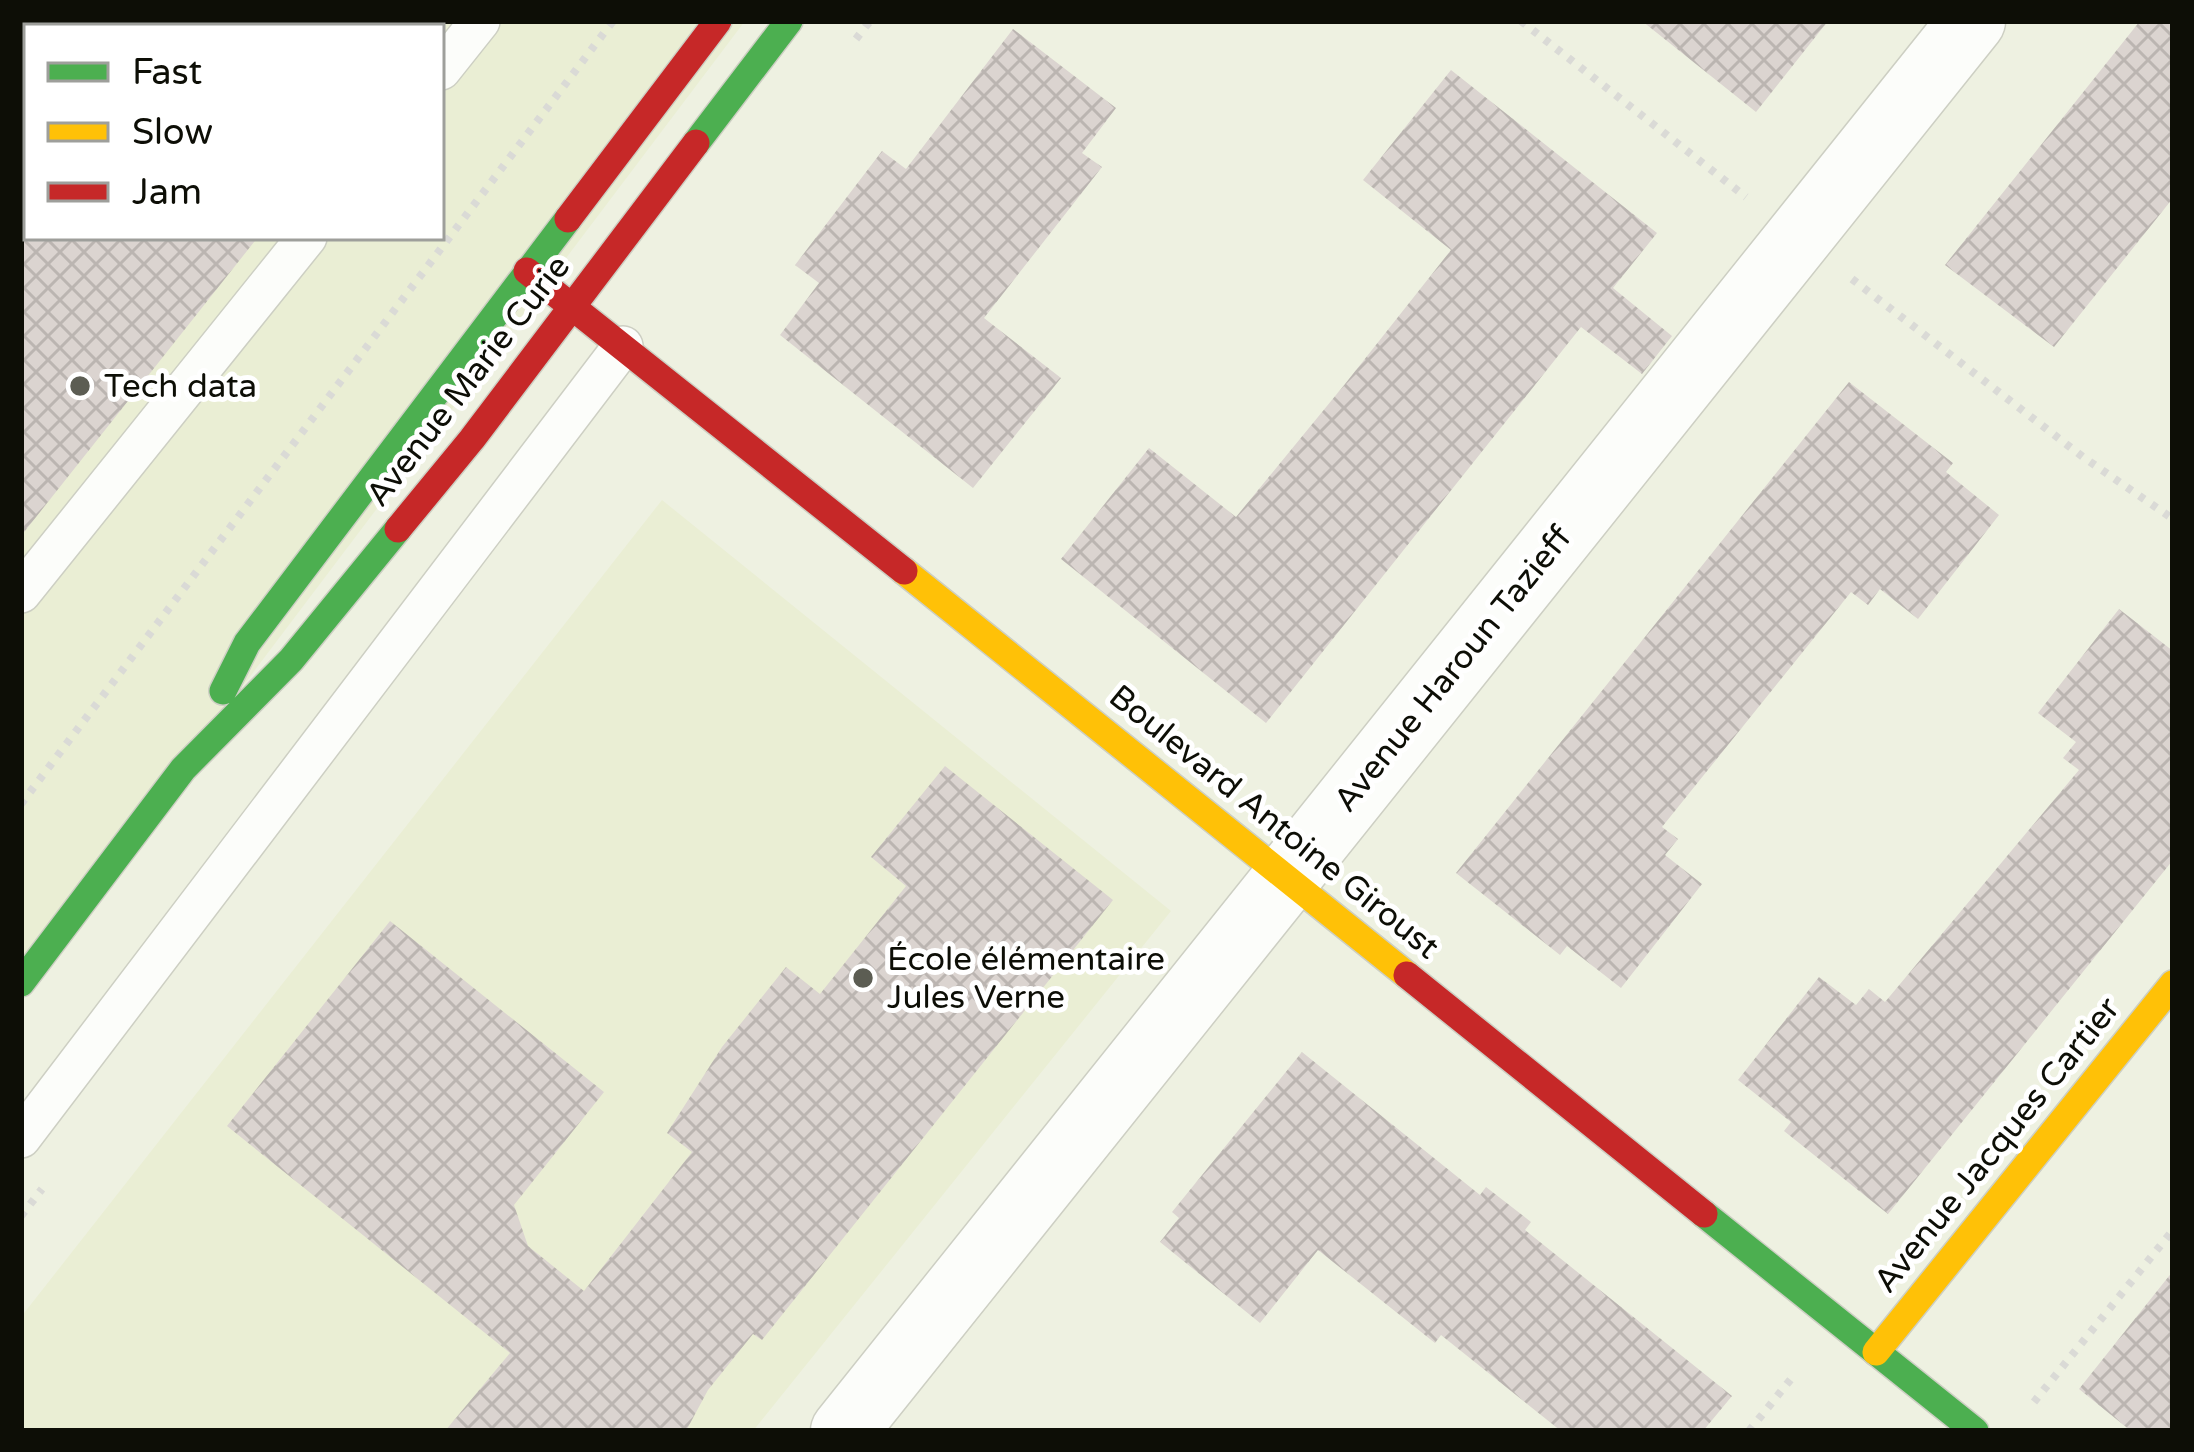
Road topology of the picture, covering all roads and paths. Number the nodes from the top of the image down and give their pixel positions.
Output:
1 (480, 21) edge
2 (613, 21) edge
3 (718, 21) edge
4 (789, 21) edge
5 (1972, 21) edge
6 (444, 66) edge
7 (305, 240) edge
8 (527, 272) junction
9 (573, 306) junction
10 (623, 346) junction
11 (21, 592) edge
12 (183, 769) junction
13 (21, 804) edge
14 (1286, 878) junction
15 (21, 983) edge
16 (2173, 984) edge
17 (21, 1138) edge
18 (2173, 1230) edge
19 (1876, 1352) junction
20 (2024, 1409) dead end
21 (844, 1431) edge
22 (1975, 1431) edge

1 - 6 lane
2 - 13 path
3 - 8 street, Avenue Marie Curie
4 - 9 street, Avenue Marie Curie
5 - 14 street, Avenue Haroun Tazieff
7 - 11 lane
8 - 9 street, Boulevard Antoine Giroust
8 - 12 street, Avenue Marie Curie
9 - 10 street, Boulevard Antoine Giroust
9 - 12 street, Avenue Marie Curie
10 - 14 street, Boulevard Antoine Giroust
10 - 17 lane
12 - 15 street, Avenue Marie Curie
14 - 19 street, Boulevard Antoine Giroust
14 - 21 street, Avenue Haroun Tazieff
16 - 19 street, Avenue Jacques Cartier
18 - 20 path
19 - 22 street, Boulevard Antoine Giroust

